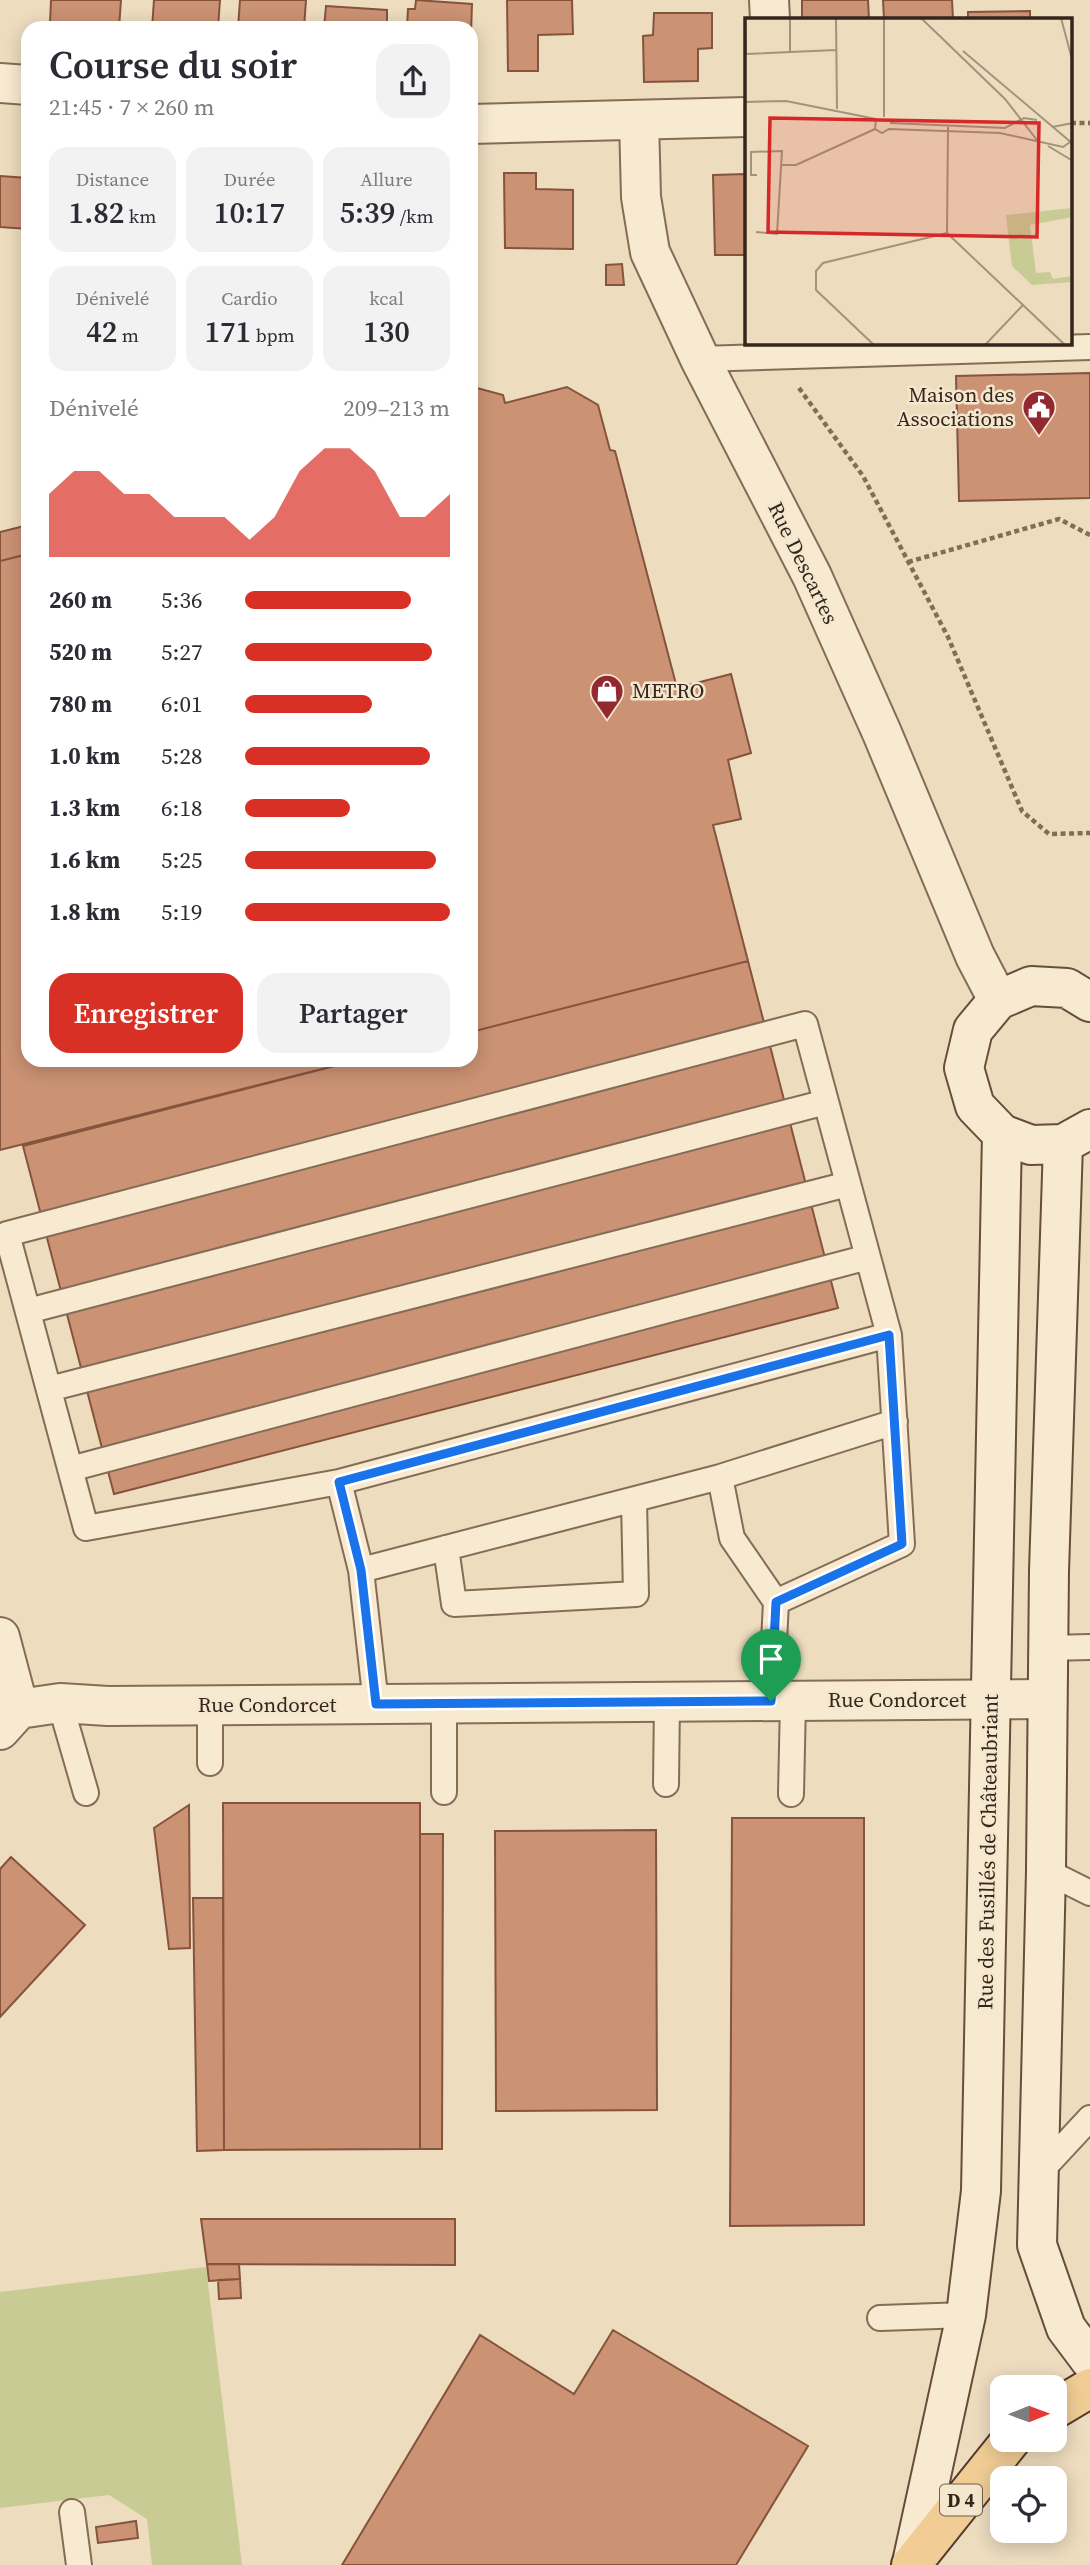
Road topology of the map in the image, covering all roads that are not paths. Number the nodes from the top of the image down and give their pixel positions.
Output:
1 (769, 0) edge
2 (770, 18) edge
3 (0, 83) edge
4 (21, 84) edge
5 (745, 117) edge
6 (639, 120) junction
7 (478, 124) edge
8 (1090, 347) edge
9 (701, 359) junction
10 (998, 1000) junction
11 (1090, 1002) edge
12 (826, 1102) junction
13 (1002, 1134) junction
14 (1076, 1136) edge
15 (848, 1184) junction
16 (868, 1257) junction
17 (28, 1311) junction
18 (889, 1335) junction
19 (49, 1389) junction
20 (895, 1422) junction
21 (70, 1469) junction
22 (720, 1477) junction
23 (339, 1482) junction
24 (634, 1500) junction
25 (446, 1548) junction
26 (361, 1570) junction
27 (776, 1602) junction
28 (0, 1637) edge
29 (1090, 1647) edge
30 (1048, 1648) junction
31 (990, 1699) junction
32 (1047, 1699) junction
33 (782, 1701) junction
34 (667, 1702) junction
35 (60, 1703) junction
36 (376, 1704) junction
37 (444, 1704) junction
38 (210, 1706) junction
39 (9, 1719) edge
40 (210, 1763) dead end
41 (666, 1784) dead end
42 (444, 1792) dead end
43 (86, 1793) dead end
44 (792, 1794) dead end
45 (1045, 1871) junction
46 (1090, 1893) edge
47 (1090, 2118) edge
48 (1038, 2174) junction
49 (966, 2315) junction
50 (880, 2318) dead end
51 (1090, 2360) edge
52 (1090, 2388) edge
53 (1068, 2401) edge
54 (1001, 2452) edge
55 (72, 2512) dead end
56 (911, 2564) edge
57 (79, 2565) edge

1 - 2 main road
3 - 4 main road
5 - 6 main road
6 - 7 main road
6 - 9 main road, Rue Descartes
8 - 9 lane
9 - 10 main road, Rue Descartes
10 - 11 main road
10 - 13 main road
12 - 15 lane
12 - 17 lane
12 - 17 lane
13 - 14 main road
13 - 31 main road, Rue des Fusillés de Châteaubriant
14 - 30 main road
15 - 16 lane
15 - 19 lane
16 - 18 lane
16 - 21 lane
17 - 19 lane
18 - 20 lane
18 - 23 lane
19 - 21 lane
20 - 22 lane
20 - 27 lane
21 - 23 lane
22 - 24 lane
22 - 27 lane
23 - 26 lane
24 - 25 lane
24 - 25 lane
25 - 26 lane
26 - 36 lane
27 - 33 lane
28 - 39 main road
29 - 30 lane
30 - 32 main road
31 - 32 main road, Rue Condorcet
31 - 33 main road, Rue Condorcet
31 - 49 main road, Rue des Fusillés de Châteaubriant
32 - 45 main road
33 - 34 main road, Rue Condorcet
33 - 44 lane
34 - 37 main road, Rue Condorcet
34 - 41 lane
35 - 38 main road, Rue Condorcet
35 - 39 main road, Rue Condorcet
35 - 43 lane
36 - 37 main road, Rue Condorcet
36 - 38 main road, Rue Condorcet
37 - 42 lane
38 - 40 lane
45 - 46 lane
45 - 48 main road
47 - 48 lane
48 - 51 main road
49 - 50 lane
49 - 56 main road, Rue des Fusillés de Châteaubriant
52 - 53 main road
54 - 56 main road, D 4
55 - 57 lane

